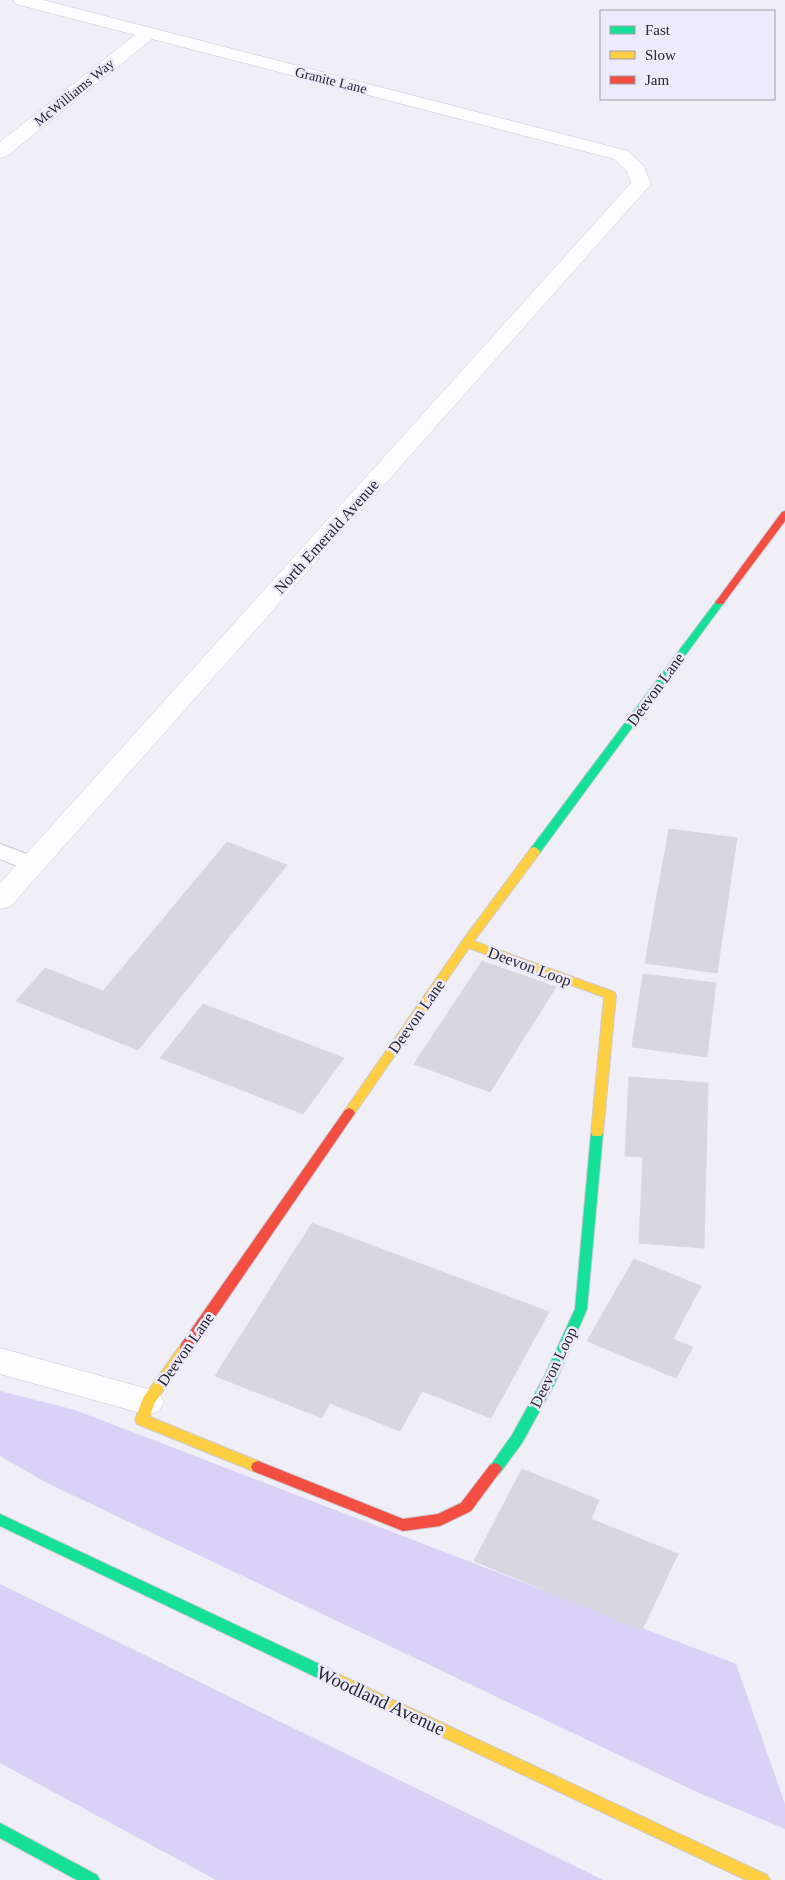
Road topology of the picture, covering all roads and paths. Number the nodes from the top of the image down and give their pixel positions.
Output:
1 (22, 0) edge
2 (148, 33) junction
3 (4, 145) edge
4 (636, 169) joint
5 (785, 514) edge
6 (0, 851) edge
7 (32, 864) junction
8 (0, 900) edge
9 (467, 943) junction
10 (0, 1361) edge
11 (148, 1402) junction
12 (0, 1520) edge
13 (0, 1830) edge
14 (83, 1878) edge
15 (762, 1880) edge

1 - 2 street, Granite Lane
2 - 3 street, McWilliams Way
2 - 4 street, Granite Lane
4 - 7 street, North Emerald Avenue
5 - 9 street, Deevon Lane
6 - 7 lane
7 - 8 street, North Emerald Avenue
9 - 11 street, Deevon Lane
9 - 11 street, Deevon Loop
10 - 11 street, Deevon Lane
12 - 15 street, Woodland Avenue
13 - 14 street

